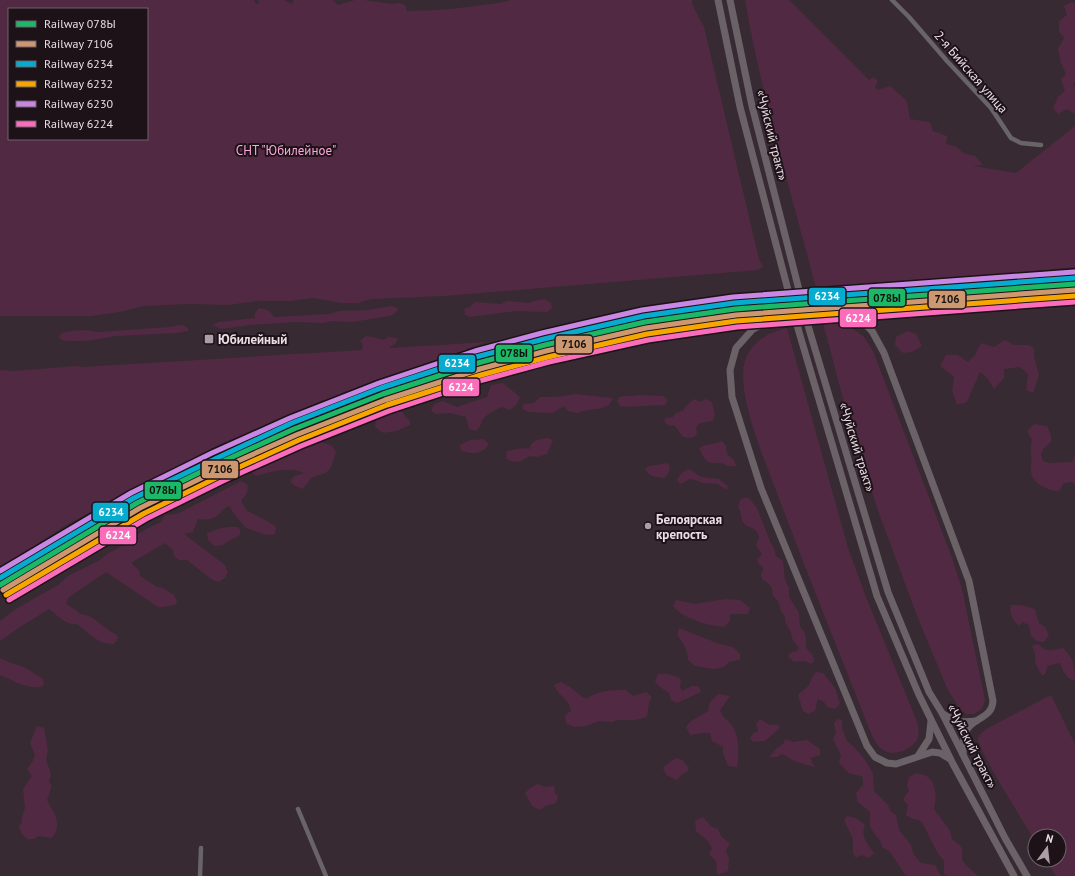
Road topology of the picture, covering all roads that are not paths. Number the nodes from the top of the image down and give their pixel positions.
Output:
1 (718, 0) edge
2 (730, 0) edge
3 (892, 0) edge
4 (1041, 145) dead end
5 (942, 713) junction
6 (931, 720) junction
7 (976, 721) junction
8 (963, 754) junction
9 (918, 756) junction
10 (950, 759) junction
11 (298, 809) dead end
12 (201, 848) dead end
13 (200, 876) edge
14 (326, 876) edge
15 (1014, 876) edge
16 (1027, 876) edge

1 - 6 highway, «Чуйский тракт»
2 - 5 highway, «Чуйский тракт»
3 - 4 street, 2-я Бийская улица
5 - 7 highway
5 - 8 highway, «Чуйский тракт»
6 - 9 highway
6 - 10 highway, «Чуйский тракт»
7 - 8 highway
7 - 9 highway
8 - 16 highway, «Чуйский тракт»
9 - 10 highway
10 - 15 highway, «Чуйский тракт»
11 - 14 street
12 - 13 street

